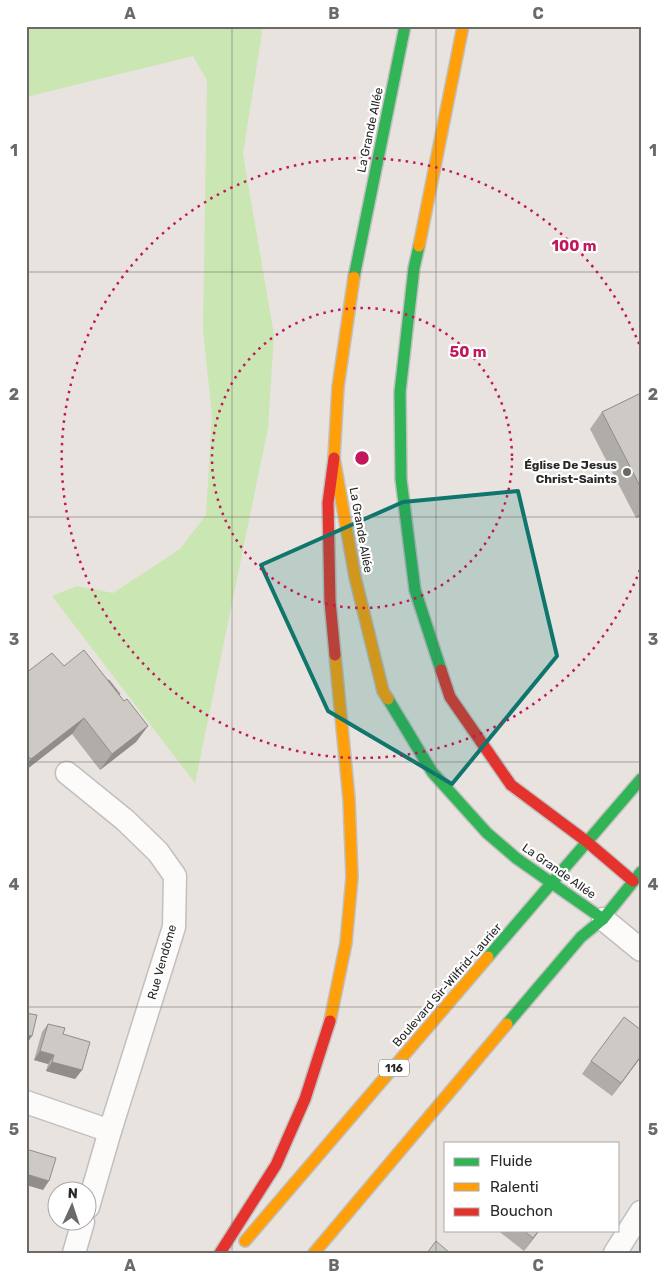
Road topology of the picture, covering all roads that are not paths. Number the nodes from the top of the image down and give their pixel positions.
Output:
1 (405, 26) edge
2 (463, 26) edge
3 (334, 458) junction
4 (67, 772) dead end
5 (641, 779) edge
6 (586, 841) junction
7 (638, 881) edge
8 (552, 884) junction
9 (603, 919) junction
10 (641, 950) edge
11 (26, 1102) edge
12 (110, 1131) junction
13 (95, 1182) edge
14 (641, 1212) edge
15 (80, 1232) edge
16 (74, 1253) edge
17 (220, 1253) edge
18 (235, 1253) edge
19 (314, 1253) edge
20 (615, 1253) edge

1 - 3 street, La Grande Allée
2 - 6 street
3 - 8 street, La Grande Allée
3 - 17 street
4 - 12 street, Rue Vendôme
5 - 6 street, Boulevard Sir-Wilfrid-Laurier / 116
6 - 7 street
6 - 8 street, Boulevard Sir-Wilfrid-Laurier / 116
7 - 9 street
8 - 9 street, La Grande Allée
8 - 18 street, Boulevard Sir-Wilfrid-Laurier / 116
9 - 10 street
9 - 19 street
11 - 12 street
12 - 13 street, Rue Vendôme
14 - 20 street
15 - 16 street

